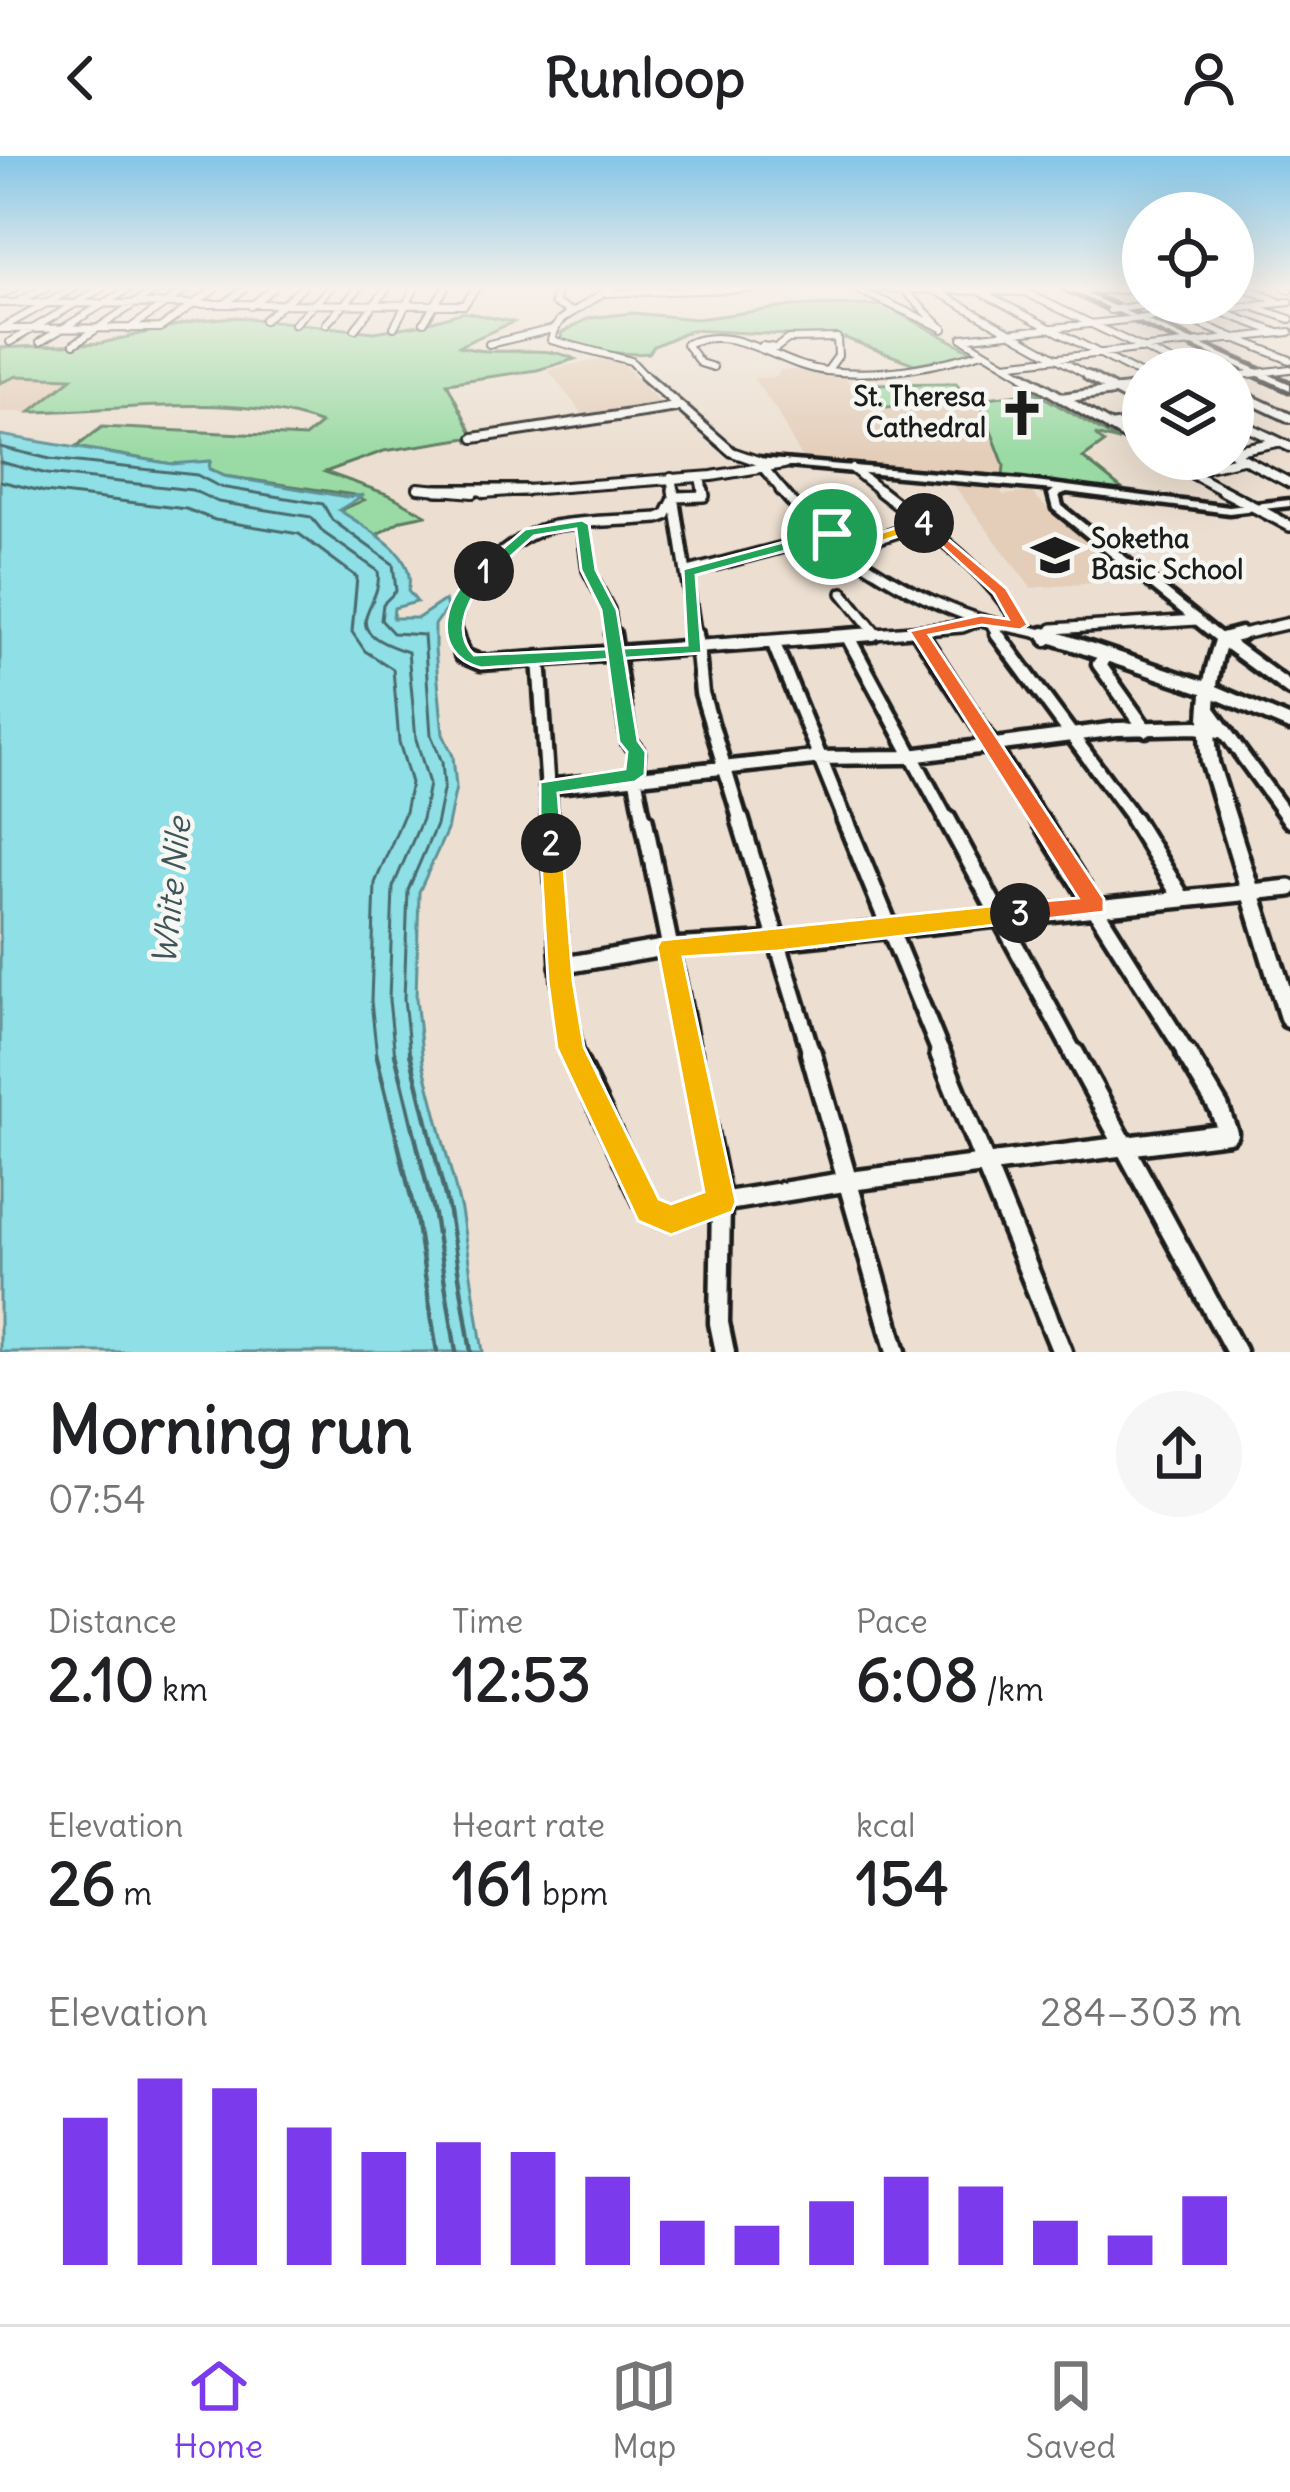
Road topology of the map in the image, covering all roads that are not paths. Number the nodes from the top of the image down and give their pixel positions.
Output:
1 (558, 344) edge
2 (687, 344) edge
3 (746, 344) edge
4 (837, 344) edge
5 (971, 344) edge
6 (1027, 344) edge
7 (1078, 344) edge
8 (1189, 344) joint
9 (1250, 344) edge
10 (1159, 348) edge
11 (983, 352) junction
12 (1122, 352) edge
13 (1100, 355) junction
14 (1055, 359) junction
15 (1004, 364) junction
16 (1290, 364) edge
17 (1122, 366) edge
18 (713, 368) dead end
19 (827, 371) junction
20 (1254, 373) edge
21 (1257, 373) junction
22 (1290, 387) edge
23 (1122, 390) edge
24 (1115, 391) junction
25 (1122, 395) edge
26 (1060, 398) junction
27 (1254, 401) edge
28 (1290, 403) edge
29 (1264, 406) junction
30 (676, 407) junction
31 (1274, 411) junction
32 (1254, 415) edge
33 (1290, 418) edge
34 (1122, 425) edge
35 (1110, 427) junction
36 (1254, 429) edge
37 (1122, 434) edge
38 (474, 437) dead end
39 (1286, 443) edge
40 (1254, 448) edge
41 (1254, 464) edge
42 (759, 465) junction
43 (853, 469) junction
44 (700, 477) junction
45 (671, 478) junction
46 (1202, 480) edge
47 (1290, 483) edge
48 (418, 488) dead end
49 (1066, 489) junction
50 (675, 497) junction
51 (1290, 503) edge
52 (1256, 508) junction
53 (925, 523) junction
54 (582, 524) junction
55 (1290, 526) edge
56 (832, 534) junction
57 (849, 548) junction
58 (688, 572) junction
59 (842, 593) dead end
60 (1197, 620) junction
61 (986, 621) junction
62 (1290, 622) edge
63 (1020, 625) junction
64 (918, 631) junction
65 (876, 634) junction
66 (848, 637) junction
67 (1047, 638) junction
68 (1222, 639) junction
69 (774, 644) junction
70 (696, 650) junction
71 (615, 656) junction
72 (539, 658) junction
73 (1104, 658) junction
74 (1290, 689) edge
75 (1206, 698) junction
76 (1290, 724) edge
77 (1204, 726) junction
78 (1146, 730) junction
79 (1226, 732) junction
80 (1072, 736) junction
81 (993, 746) junction
82 (820, 757) junction
83 (912, 757) junction
84 (723, 767) junction
85 (635, 775) junction
86 (548, 787) junction
87 (1290, 821) edge
88 (1290, 888) edge
89 (1252, 890) junction
90 (1181, 897) junction
91 (1096, 905) junction
92 (1002, 915) junction
93 (890, 926) junction
94 (777, 941) junction
95 (669, 947) junction
96 (560, 966) junction
97 (1290, 1018) edge
98 (1122, 1145) junction
99 (988, 1162) junction
100 (850, 1180) junction
101 (721, 1202) junction
102 (725, 1352) edge
103 (896, 1352) edge
104 (1062, 1352) edge
105 (1236, 1352) edge

1 - 30 street
2 - 18 street
3 - 19 street
4 - 19 street
5 - 11 street
6 - 14 street
7 - 13 street
8 - 10 street
8 - 21 main road
9 - 16 street
11 - 15 street
11 - 19 street
12 - 13 street
13 - 14 street
13 - 17 street
14 - 15 street
14 - 24 street
15 - 26 street
16 - 21 street
20 - 21 street
21 - 22 main road
23 - 24 street
24 - 25 street
24 - 26 street
26 - 35 street
27 - 29 street
28 - 29 street
29 - 31 street
30 - 38 street
30 - 42 street
31 - 32 street
31 - 33 street
34 - 35 street
35 - 37 street
36 - 39 street
39 - 40 street
41 - 47 street
42 - 43 street
42 - 44 street
42 - 56 street
43 - 49 street
43 - 53 street
44 - 45 street
44 - 50 street
45 - 48 street
45 - 50 street
46 - 52 street
49 - 52 street
49 - 60 street
50 - 54 street
50 - 58 street
51 - 52 street
52 - 55 street
53 - 57 street
53 - 63 street
54 - 71 street
54 - 72 street
56 - 57 street
56 - 58 street
57 - 61 street
58 - 70 street
59 - 65 street
60 - 67 street
60 - 68 street
61 - 63 street
61 - 64 street
61 - 80 street
62 - 68 street
63 - 67 street
64 - 65 street
64 - 81 street
65 - 66 street
66 - 69 street
66 - 83 street
67 - 73 street
68 - 74 street
68 - 75 street
69 - 70 street
69 - 82 street
70 - 71 street
70 - 84 street
71 - 72 street
71 - 85 street
72 - 86 street
73 - 75 street
73 - 78 street
75 - 76 street
75 - 77 street
75 - 79 street
77 - 78 street
77 - 79 street
77 - 89 street
78 - 80 street
79 - 87 street
80 - 81 street
80 - 90 street
81 - 83 street
81 - 91 street
82 - 83 street
82 - 84 street
82 - 93 street
83 - 92 street
84 - 85 street
84 - 94 street
85 - 86 street
85 - 95 street
86 - 96 street
88 - 89 street
89 - 90 street
89 - 97 street
90 - 91 street
91 - 92 street
91 - 98 street
92 - 93 street
92 - 98 street
93 - 94 street
93 - 99 street
94 - 95 street
94 - 100 street
95 - 96 street
95 - 101 street
96 - 101 street
98 - 99 street
98 - 105 street
99 - 100 street
99 - 104 street
100 - 101 street
100 - 103 street
101 - 102 street

